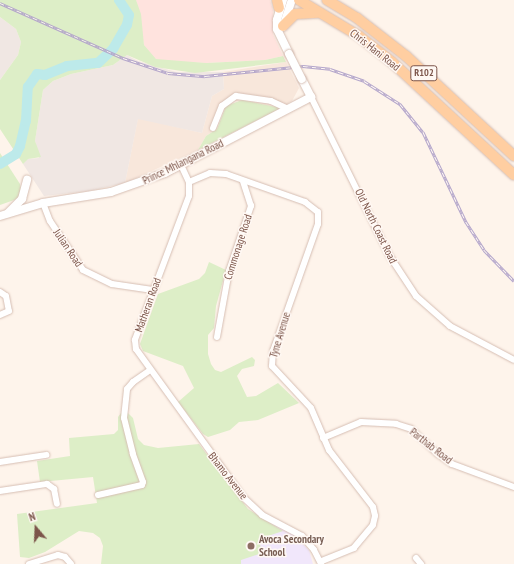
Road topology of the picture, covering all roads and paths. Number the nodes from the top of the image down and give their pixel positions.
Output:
1 (292, 0) edge
2 (299, 0) edge
3 (327, 0) edge
4 (280, 3) edge
5 (325, 15) junction
6 (283, 26) junction
7 (288, 51) junction
8 (311, 97) junction
9 (288, 109) junction
10 (213, 128) dead end
11 (514, 156) edge
12 (181, 165) junction
13 (514, 175) edge
14 (27, 180) dead end
15 (243, 181) junction
16 (189, 182) junction
17 (42, 203) junction
18 (4, 214) edge
19 (153, 290) junction
20 (0, 292) edge
21 (0, 315) edge
22 (217, 337) dead end
23 (514, 360) edge
24 (149, 370) junction
25 (323, 438) junction
26 (46, 455) dead end
27 (0, 462) edge
28 (514, 487) edge
29 (0, 491) edge
30 (98, 495) dead end
31 (57, 504) dead end
32 (416, 558) dead end
33 (321, 562) edge
34 (29, 564) edge
35 (71, 564) edge
36 (421, 564) edge

1 - 6 street, Old North Coast Road
2 - 5 main road, Chris Hani Road / R102
3 - 11 main road, Chris Hani Road / R102
4 - 7 street, Old North Coast Road
5 - 6 main road
5 - 13 main road, Chris Hani Road / R102
6 - 7 street, Old North Coast Road
7 - 8 street, Old North Coast Road, bridge
8 - 9 street, Prince Mhlangana Road
8 - 23 street, Old North Coast Road
9 - 10 street
9 - 12 street, Prince Mhlangana Road
12 - 16 street, Matheran Road
12 - 17 street, Prince Mhlangana Road
14 - 18 street
15 - 16 street, Tyne Avenue
15 - 22 street, Commonage Road
15 - 25 street, Tyne Avenue
16 - 19 street, Matheran Road
17 - 18 street, Prince Mhlangana Road
17 - 19 street, Julian Road
19 - 24 street, Matheran Road
20 - 21 street
24 - 30 street
24 - 33 street, Bhamo Avenue
25 - 28 street, Parthab Road
25 - 33 street, Tyne Avenue
26 - 27 street
29 - 31 street
32 - 36 street
34 - 35 street

